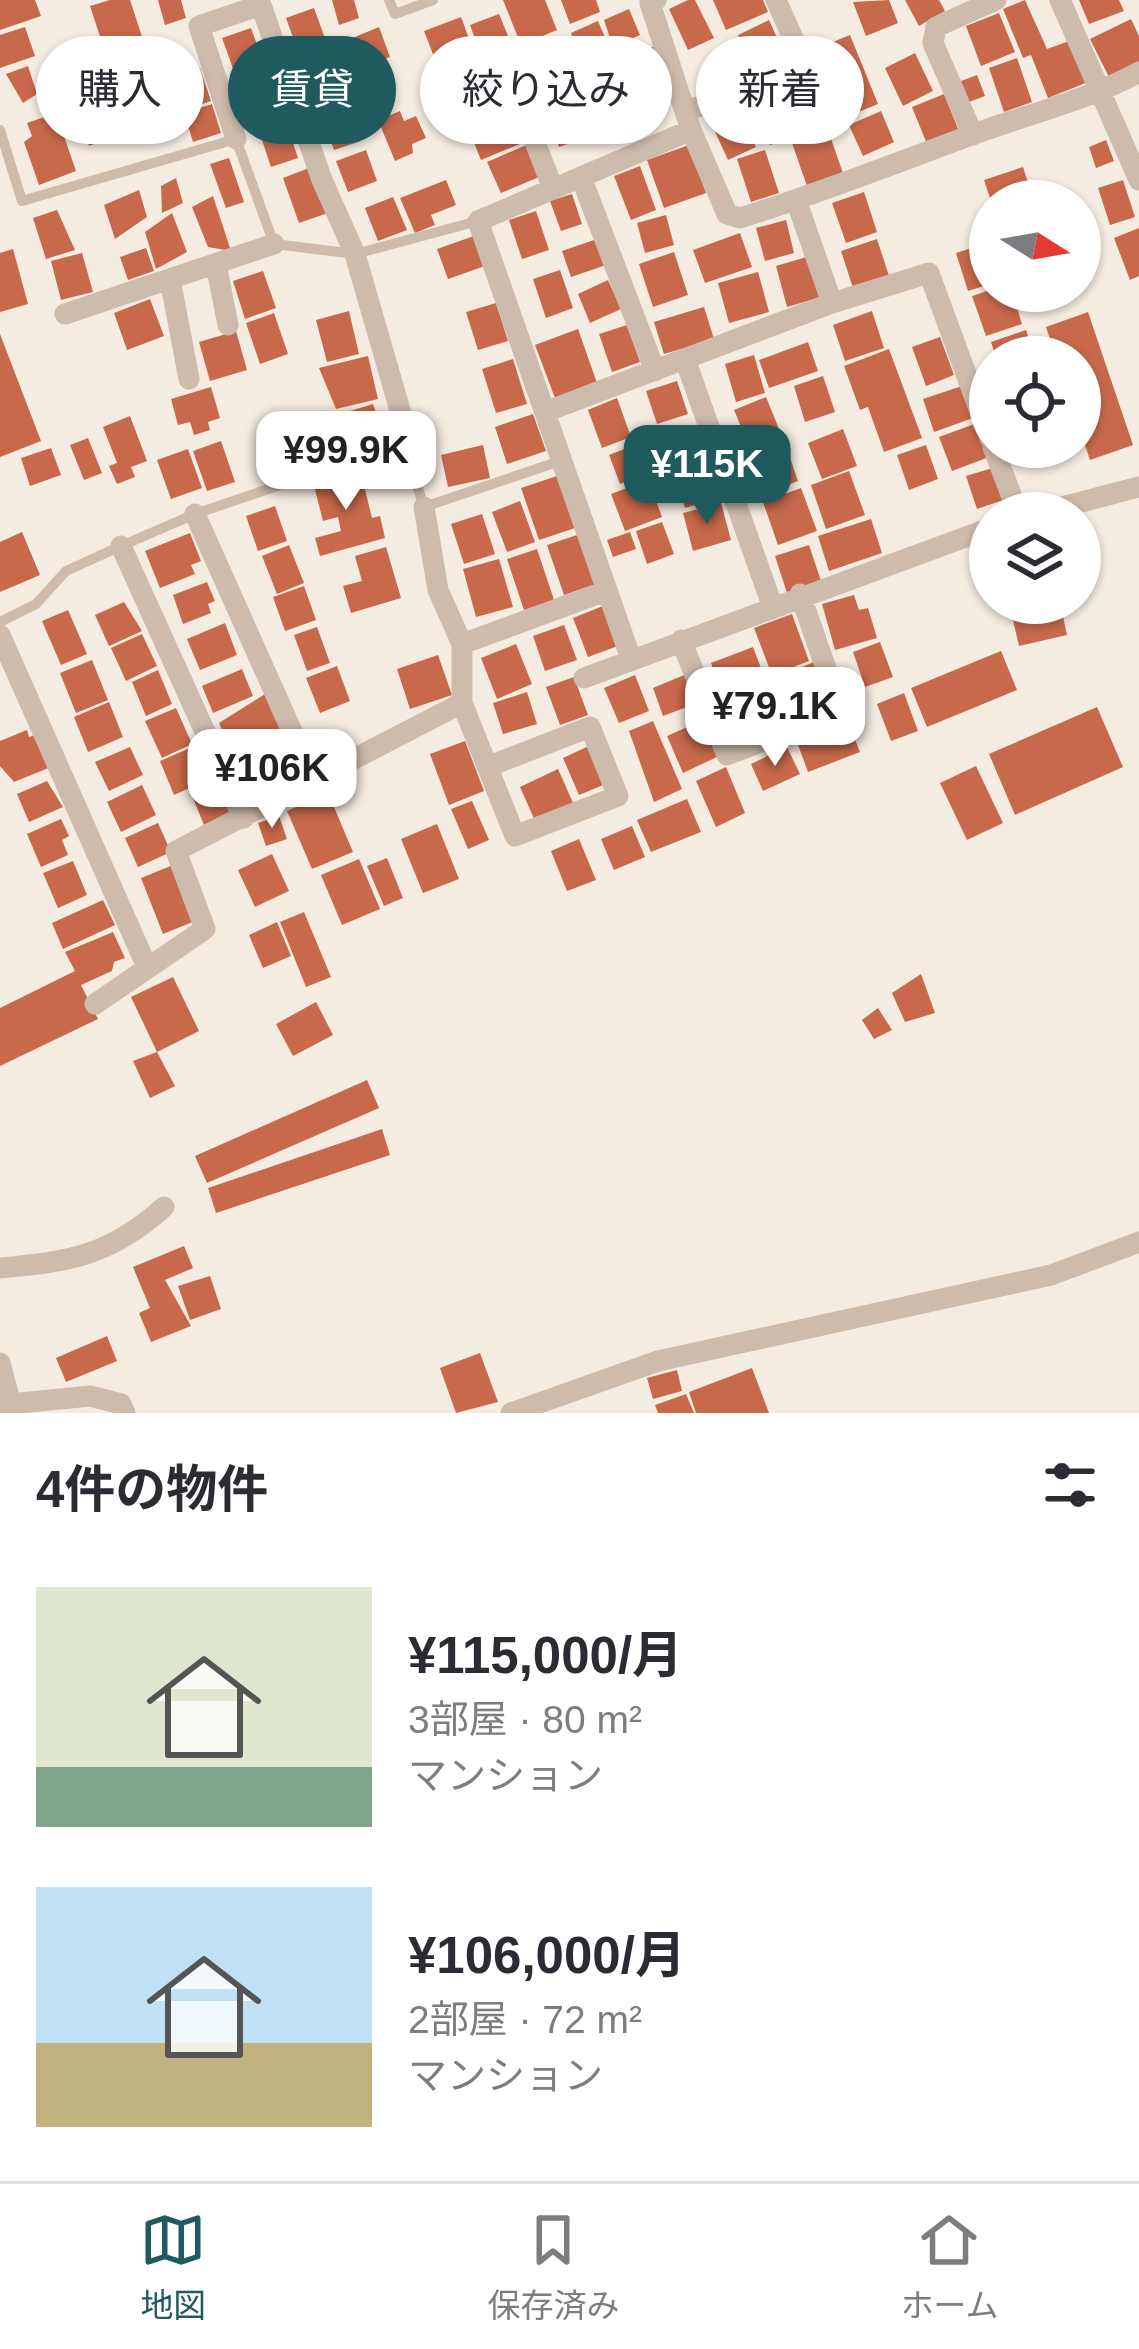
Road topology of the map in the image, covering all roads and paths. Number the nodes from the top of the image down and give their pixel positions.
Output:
1 (389, 0) edge
2 (433, 0) edge
3 (656, 0) edge
4 (776, 0) edge
5 (996, 0) edge
6 (1060, 0) edge
7 (272, 36) edge
8 (1139, 72) edge
9 (1104, 91) junction
10 (228, 115) edge
11 (688, 120) junction
12 (0, 130) edge
13 (974, 135) junction
14 (228, 141) edge
15 (238, 144) edge
16 (309, 144) edge
17 (536, 144) edge
18 (581, 177) junction
19 (1139, 180) edge
20 (554, 189) junction
21 (796, 200) junction
22 (478, 221) junction
23 (274, 244) junction
24 (355, 254) junction
25 (216, 263) junction
26 (170, 279) junction
27 (832, 303) junction
28 (65, 314) dead end
29 (228, 325) dead end
30 (685, 359) junction
31 (655, 371) junction
32 (189, 379) dead end
33 (969, 382) edge
34 (545, 412) junction
35 (403, 443) junction
36 (563, 460) junction
37 (1139, 488) edge
38 (1101, 498) edge
39 (424, 507) junction
40 (195, 514) junction
41 (969, 535) edge
42 (121, 546) junction
43 (606, 591) junction
44 (800, 594) junction
45 (772, 605) junction
46 (0, 622) edge
47 (0, 635) edge
48 (681, 640) junction
49 (462, 644) junction
50 (631, 659) junction
51 (584, 678) dead end
52 (462, 703) junction
53 (487, 767) junction
54 (315, 783) junction
55 (244, 818) junction
56 (147, 967) junction
57 (95, 1004) dead end
58 (164, 1207) dead end
59 (1139, 1243) edge
60 (0, 1268) edge
61 (0, 1363) edge
62 (6, 1405) edge
63 (124, 1413) edge
64 (511, 1413) edge

1 - 2 lane
3 - 11 street
4 - 11 street
5 - 13 street
6 - 9 street
7 - 10 street
8 - 9 street
9 - 13 street
9 - 19 street
11 - 18 street
11 - 21 street
12 - 14 lane
13 - 21 street
15 - 23 lane
16 - 24 street
17 - 20 street
18 - 20 street
18 - 31 street
20 - 22 street
21 - 27 street
22 - 24 lane
22 - 34 street
23 - 24 lane
23 - 25 street
24 - 35 street
25 - 26 street
25 - 29 street
26 - 28 street
26 - 32 street
27 - 30 street
27 - 33 street
30 - 31 street
30 - 45 street
31 - 34 street
34 - 36 street
35 - 39 lane
35 - 40 lane
36 - 39 lane
36 - 43 street
37 - 38 street
39 - 49 street
40 - 42 lane
40 - 54 street
41 - 44 street
42 - 46 lane
42 - 55 street
43 - 49 street
43 - 50 street
44 - 45 street
44 - 48 street
45 - 48 street
47 - 56 street
48 - 50 street
49 - 52 street
50 - 51 street
52 - 53 street
52 - 54 street
53 - 53 street
54 - 55 street
55 - 56 street
56 - 57 street
58 - 60 street
59 - 64 street
61 - 62 street
62 - 63 street

